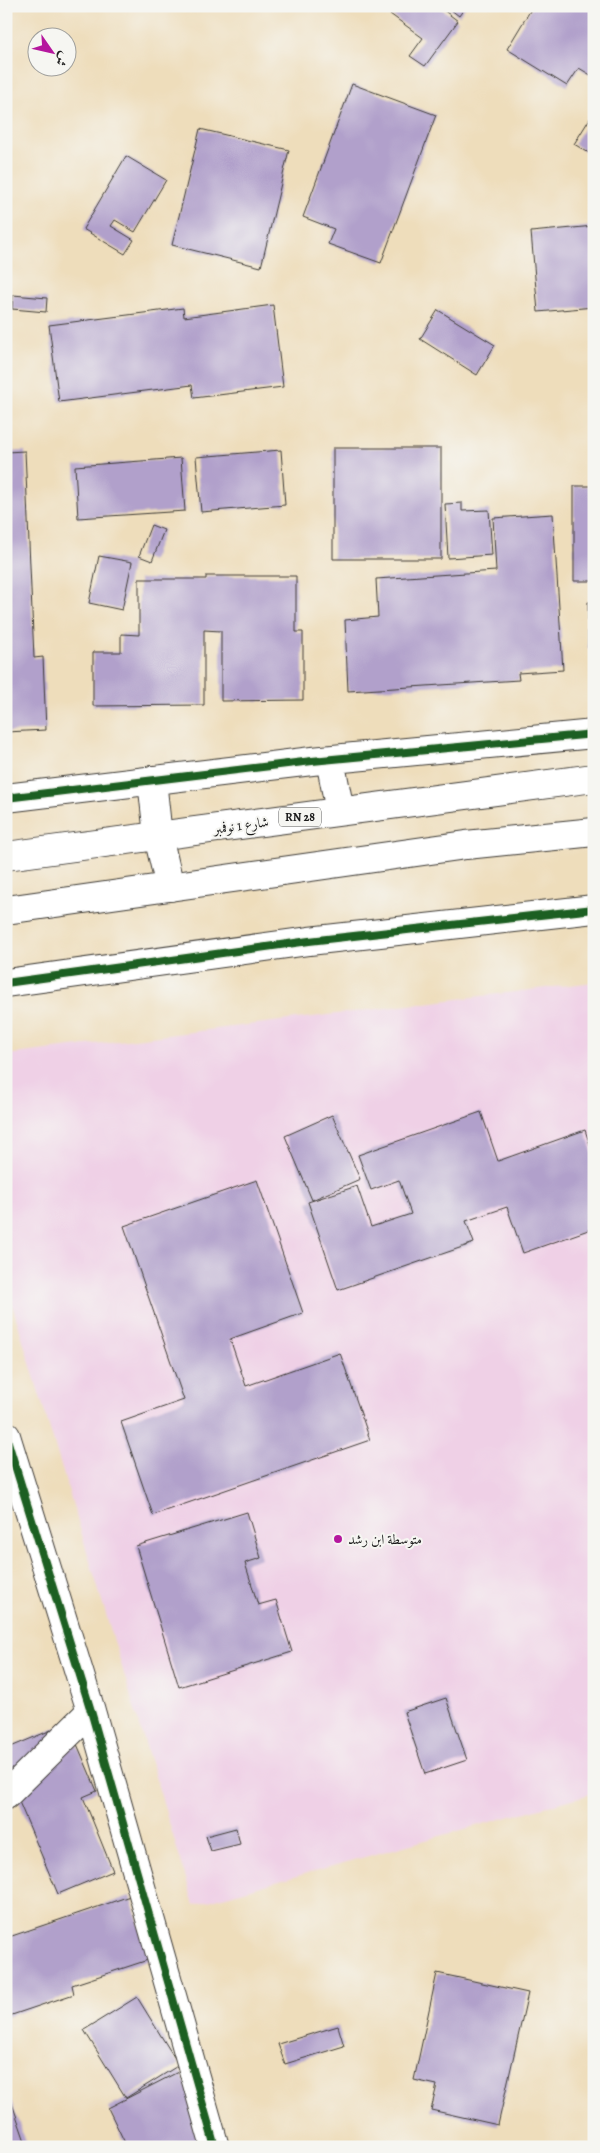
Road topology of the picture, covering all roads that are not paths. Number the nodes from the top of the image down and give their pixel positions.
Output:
1 (594, 734) edge
2 (330, 760) junction
3 (594, 778) edge
4 (152, 780) junction
5 (6, 798) edge
6 (340, 811) junction
7 (594, 832) edge
8 (158, 836) junction
9 (6, 856) edge
10 (170, 887) junction
11 (594, 909) edge
12 (6, 910) edge
13 (6, 983) edge
14 (6, 1436) edge
15 (91, 1711) junction
16 (6, 1795) edge
17 (215, 2147) edge

1 - 2 street
2 - 4 street
2 - 6 street
3 - 6 street, شارع 1 نوفمبر / RN 28
4 - 5 street
4 - 8 street
6 - 8 street, شارع 1 نوفمبر / RN 28
7 - 10 street
8 - 9 street, شارع 1 نوفمبر / RN 28
8 - 10 street
10 - 12 street
11 - 13 street
14 - 15 street
15 - 16 street
15 - 17 street

